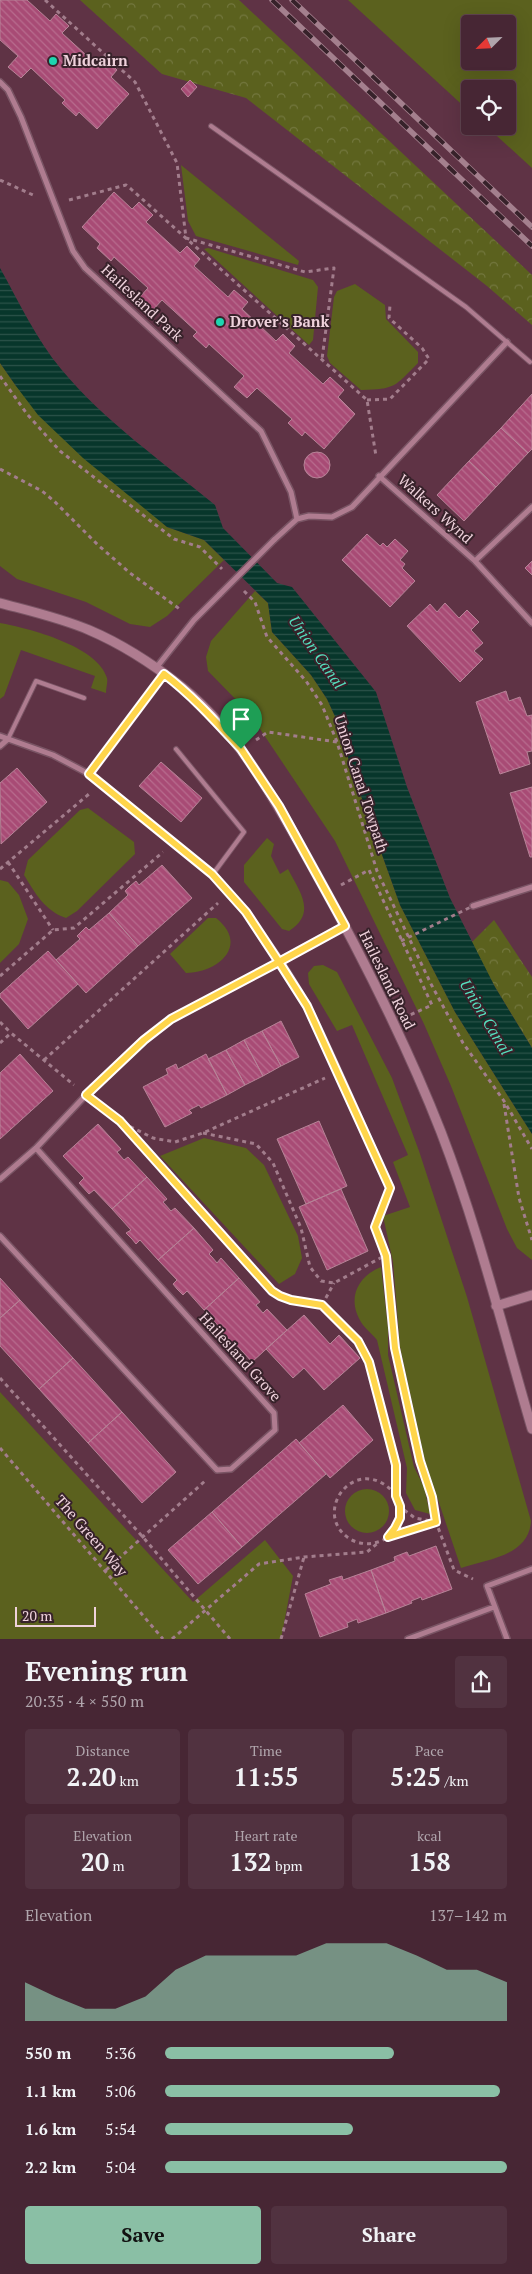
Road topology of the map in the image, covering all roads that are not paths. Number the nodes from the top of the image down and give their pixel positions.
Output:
1 (0, 82) edge
2 (212, 126) dead end
3 (507, 342) junction
4 (530, 362) dead end
5 (379, 476) junction
6 (532, 507) edge
7 (297, 519) junction
8 (475, 561) junction
9 (0, 603) edge
10 (532, 622) edge
11 (160, 671) junction
12 (84, 698) dead end
13 (0, 736) edge
14 (8, 739) junction
15 (0, 746) edge
16 (176, 749) dead end
17 (89, 774) junction
18 (212, 874) junction
19 (532, 887) edge
20 (474, 906) road end
21 (345, 926) junction
22 (279, 962) junction
23 (36, 1148) junction
24 (0, 1179) edge
25 (390, 1188) road end
26 (0, 1236) edge
27 (532, 1295) edge
28 (496, 1306) junction
29 (532, 1429) edge
30 (532, 1569) edge
31 (494, 1607) junction
32 (408, 1639) edge
33 (506, 1639) edge

1 - 7 street, Hailesland Park
2 - 3 lane
3 - 4 lane
3 - 5 street
5 - 7 street
5 - 8 street, Walkers Wynd
6 - 8 street, Walkers Wynd
7 - 11 street, bridge
8 - 10 street, Walkers Wynd
9 - 11 street, Hailesland Road
11 - 17 street
11 - 21 street, Hailesland Road
12 - 14 lane
13 - 14 street
14 - 15 street
14 - 17 street
16 - 18 lane
17 - 18 street
18 - 22 street
19 - 20 street
21 - 22 street
21 - 28 street, Hailesland Road
22 - 23 street
22 - 25 street
23 - 24 street
23 - 26 street, Hailesland Grove
27 - 28 street
28 - 29 street, Hailesland Road
30 - 31 street
31 - 32 street
31 - 33 street

